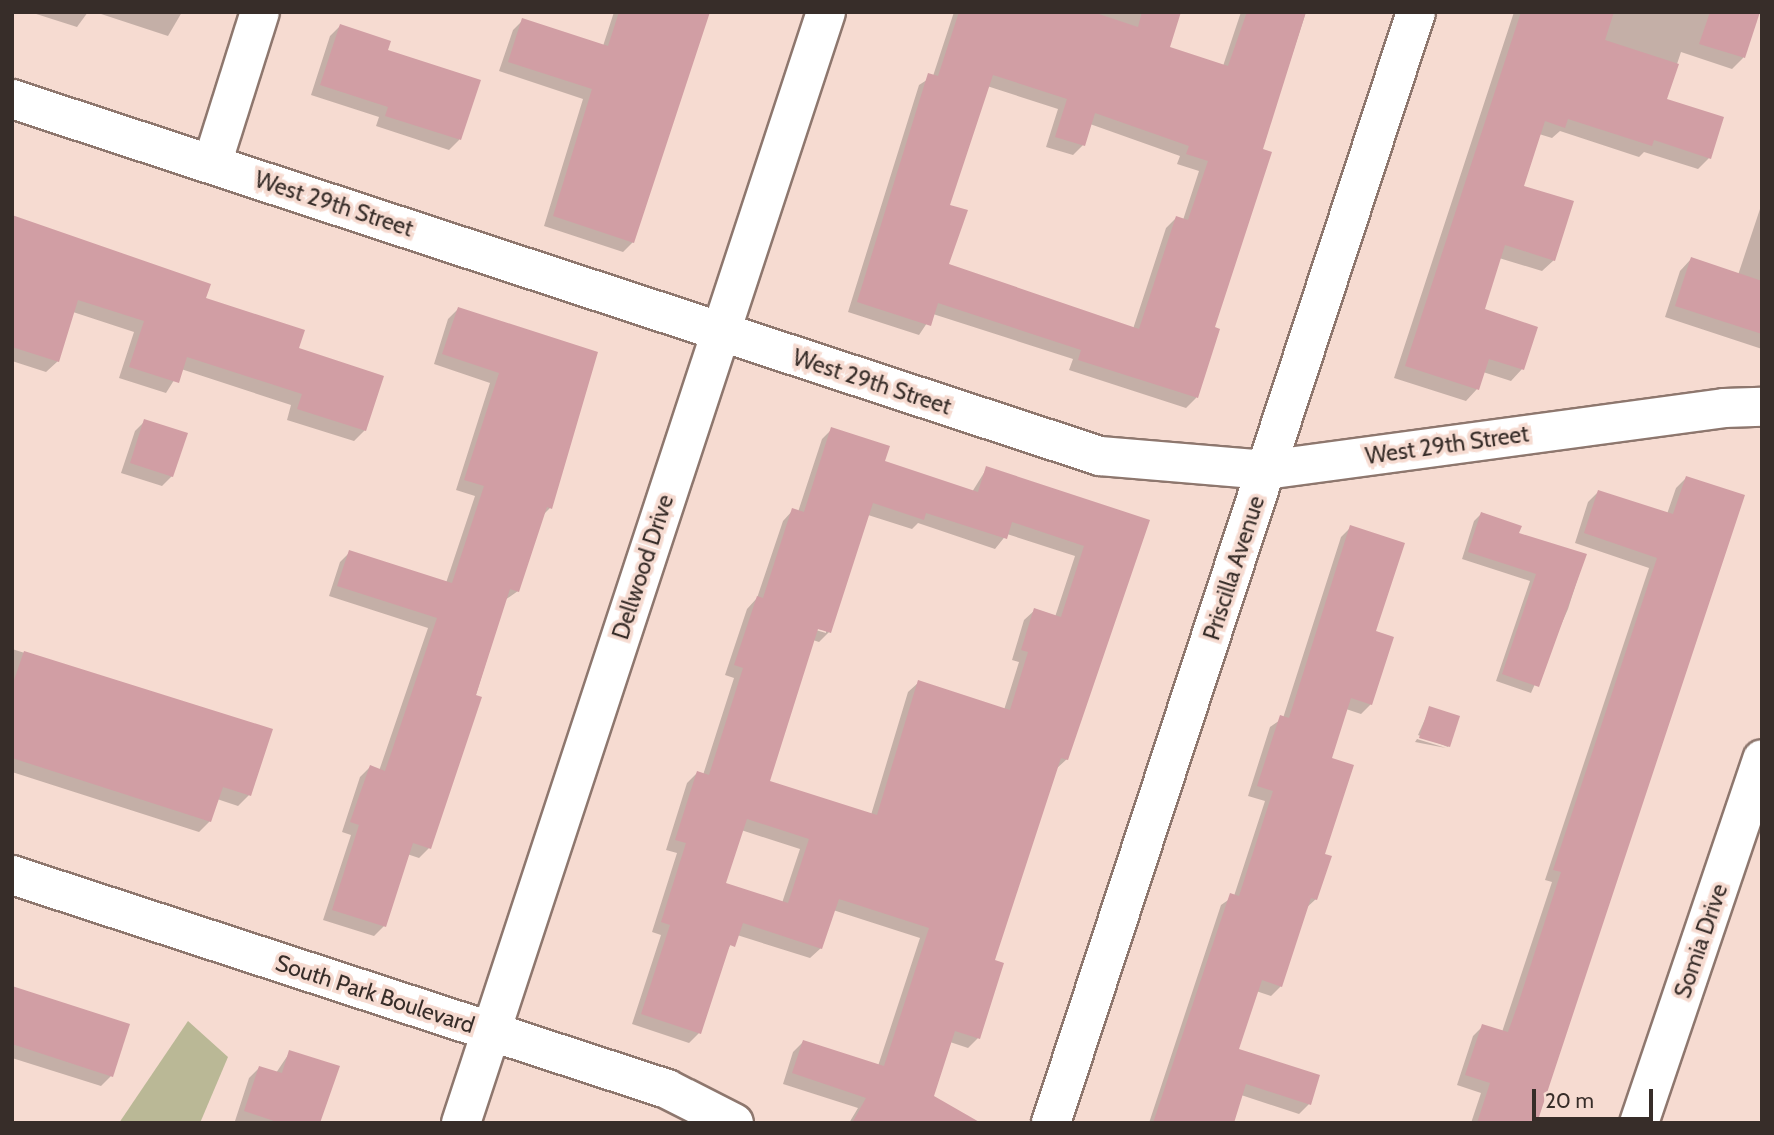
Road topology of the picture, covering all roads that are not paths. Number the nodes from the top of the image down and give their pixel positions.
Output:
1 (260, 12) edge
2 (826, 12) edge
3 (1416, 12) edge
4 (12, 99) edge
5 (212, 164) junction
6 (721, 333) junction
7 (1762, 407) edge
8 (1266, 470) junction
9 (1762, 759) edge
10 (12, 875) edge
11 (488, 1031) junction
12 (461, 1123) edge
13 (734, 1123) edge
14 (1051, 1123) edge
15 (1639, 1123) edge

1 - 5 street
2 - 6 street, Dellwood Drive
3 - 8 street, Priscilla Avenue
4 - 5 street, West 29th Street
5 - 6 street, West 29th Street
6 - 8 street, West 29th Street
6 - 11 street, Dellwood Drive
7 - 8 street, West 29th Street
8 - 14 street, Priscilla Avenue
9 - 15 street, Somia Drive
10 - 11 street, South Park Boulevard
11 - 12 street, Dellwood Drive
11 - 13 street, South Park Boulevard

